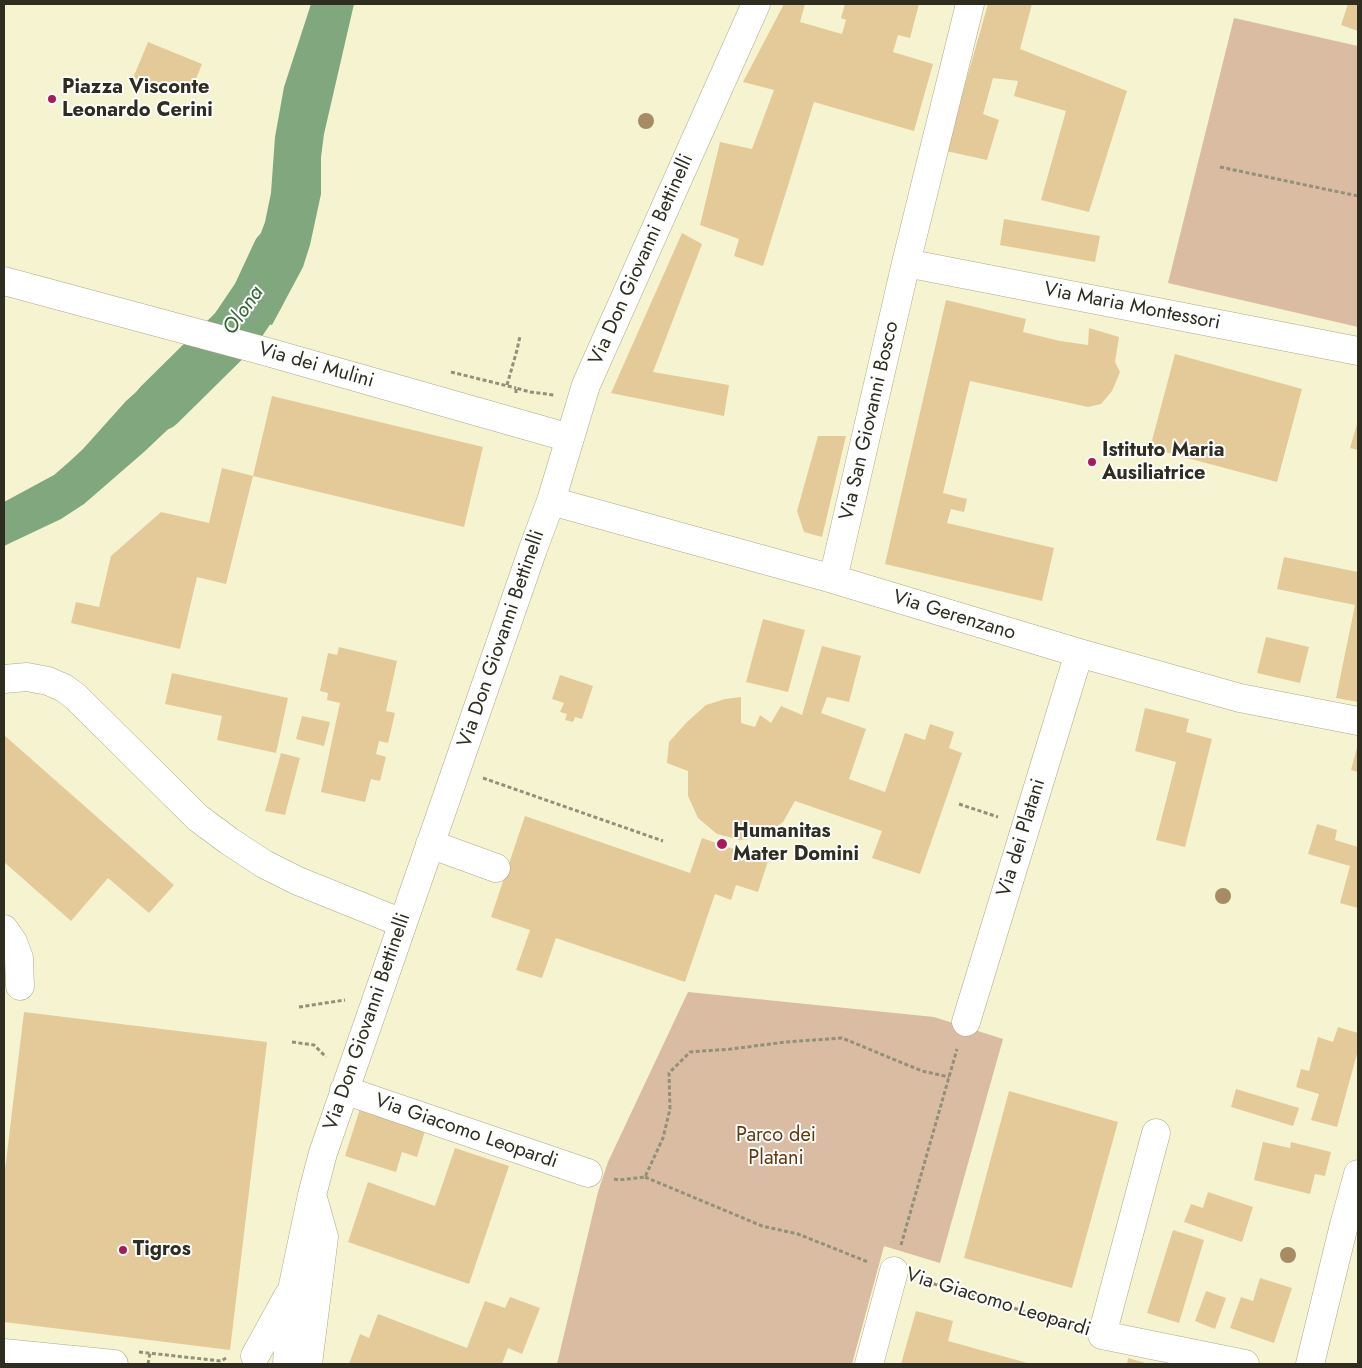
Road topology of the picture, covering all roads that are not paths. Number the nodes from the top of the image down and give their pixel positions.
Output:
1 (756, 4) edge
2 (970, 4) edge
3 (906, 263) junction
4 (4, 281) edge
5 (1358, 351) edge
6 (570, 438) junction
7 (551, 501) junction
8 (833, 580) junction
9 (1079, 653) junction
10 (4, 679) edge
11 (1358, 721) edge
12 (430, 844) junction
13 (496, 868) dead end
14 (402, 923) junction
15 (4, 929) edge
16 (20, 986) dead end
17 (966, 1022) road end
18 (344, 1090) junction
19 (1156, 1132) dead end
20 (588, 1174) road end
21 (1358, 1174) edge
22 (312, 1196) junction
23 (894, 1271) road end
24 (292, 1290) junction
25 (4, 1353) edge
26 (125, 1358) edge
27 (243, 1359) edge
28 (287, 1364) edge
29 (308, 1364) edge
30 (869, 1364) edge
31 (1245, 1364) edge
32 (1310, 1364) edge

1 - 6 street, Via Don Giovanni Bettinelli
2 - 3 street, Via San Giovanni Bosco
3 - 5 street, Via Maria Montessori
3 - 8 street, Via San Giovanni Bosco
4 - 6 street, Via dei Mulini
6 - 7 street, Via Don Giovanni Bettinelli
7 - 8 street, Via Gerenzano
7 - 12 street, Via Don Giovanni Bettinelli
8 - 9 street, Via Gerenzano
9 - 11 street, Via Gerenzano
9 - 17 street, Via dei Platani
10 - 14 street
12 - 13 street
12 - 14 street, Via Don Giovanni Bettinelli
14 - 18 street, Via Don Giovanni Bettinelli
15 - 16 street
18 - 20 street, Via Giacomo Leopardi
18 - 22 street, Via Don Giovanni Bettinelli
19 - 31 street, Via Giacomo Leopardi
21 - 32 street
22 - 24 street, Via Don Giovanni Bettinelli
22 - 29 street
23 - 30 street
24 - 27 street, Via Don Giovanni Bettinelli
24 - 28 street, Via Don Giovanni Bettinelli
25 - 26 street
27 - 28 street, Via Don Giovanni Bettinelli

